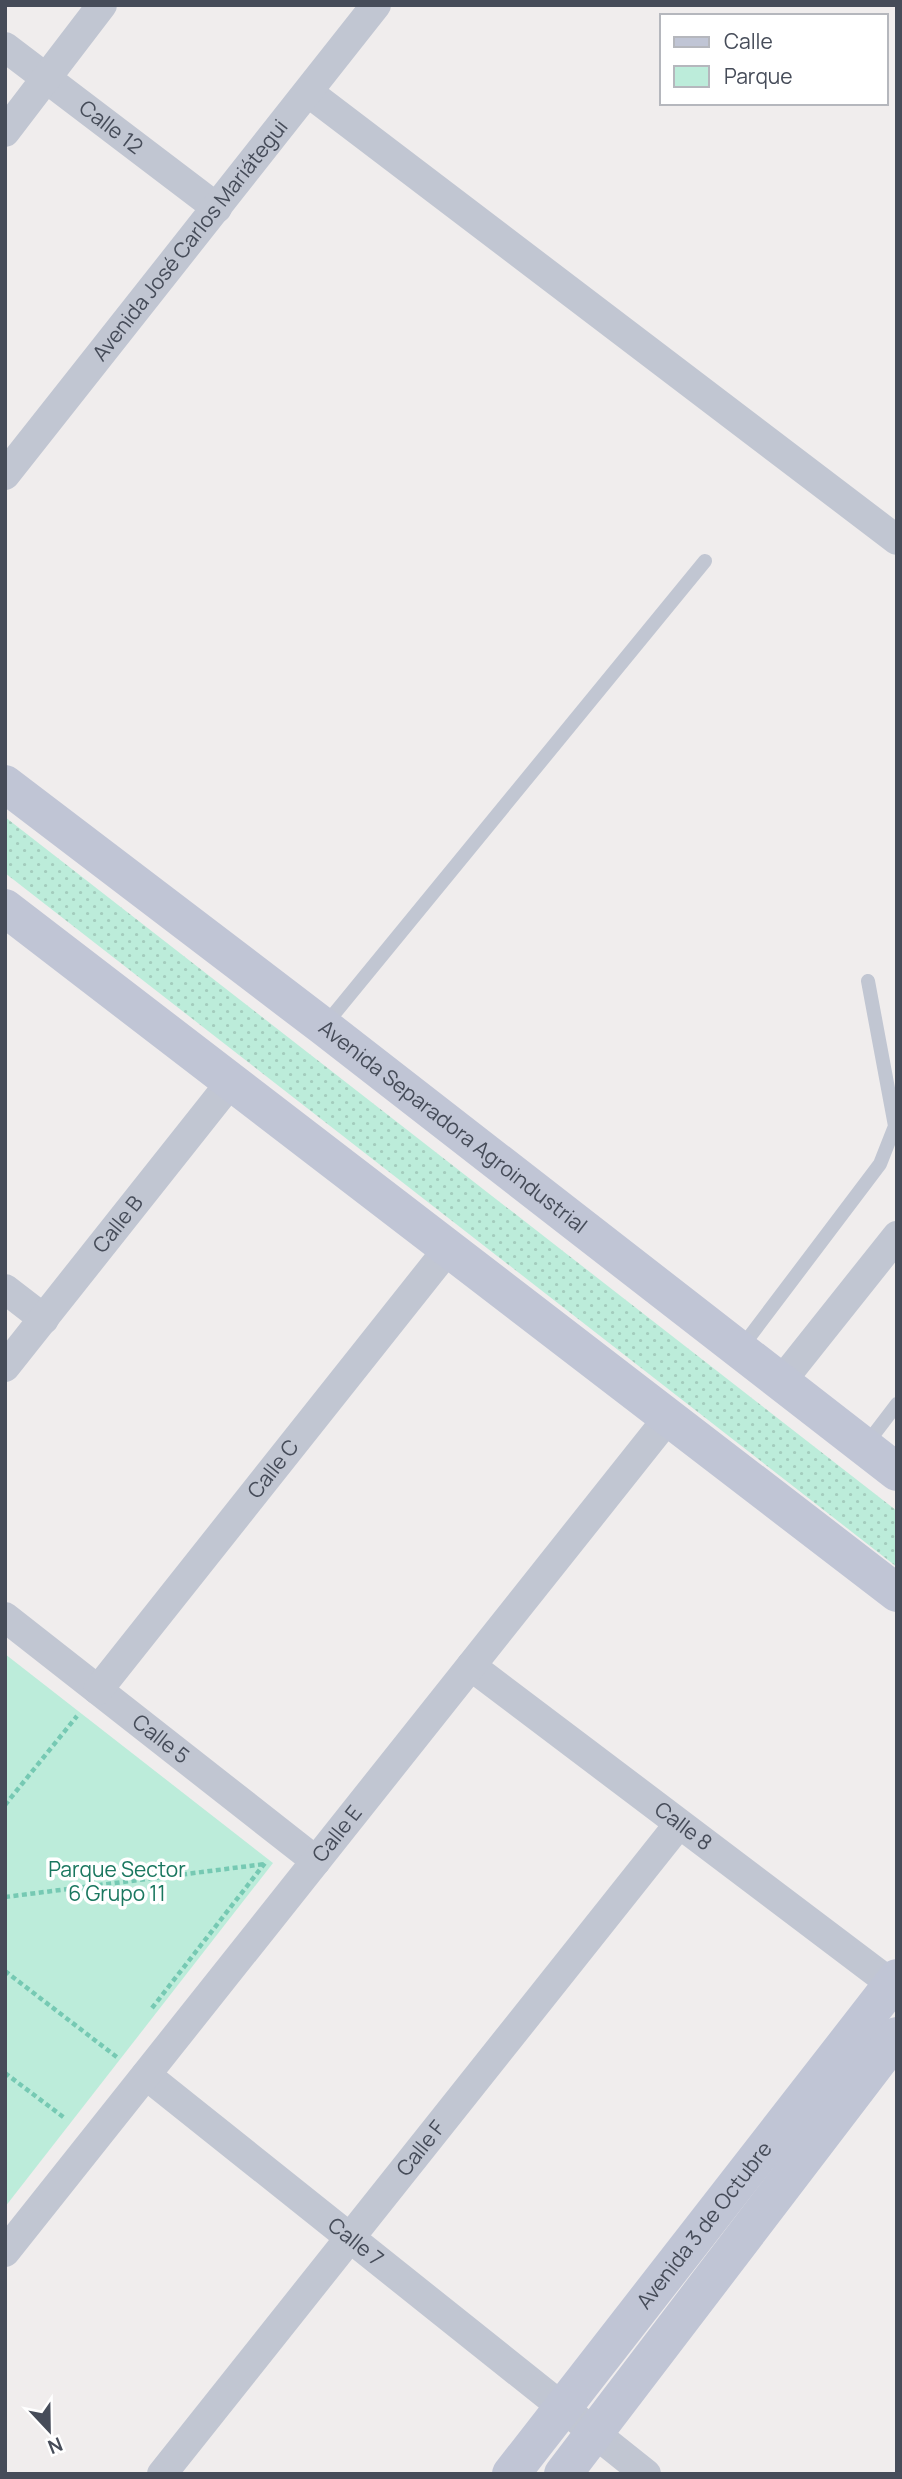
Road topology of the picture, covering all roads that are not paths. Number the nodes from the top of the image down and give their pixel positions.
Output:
1 (102, 5) edge
2 (376, 5) edge
3 (5, 47) edge
4 (46, 78) junction
5 (308, 92) junction
6 (5, 132) edge
7 (217, 208) junction
8 (5, 475) edge
9 (897, 540) edge
10 (705, 561) dead end
11 (5, 784) edge
12 (5, 908) edge
13 (868, 981) dead end
14 (324, 1027) junction
15 (231, 1082) junction
16 (897, 1236) edge
17 (448, 1249) junction
18 (5, 1289) edge
19 (44, 1318) junction
20 (739, 1351) junction
21 (5, 1367) edge
22 (780, 1382) junction
23 (897, 1404) edge
24 (668, 1418) junction
25 (864, 1447) junction
26 (897, 1472) edge
27 (897, 1593) edge
28 (5, 1617) edge
29 (471, 1666) junction
30 (98, 1690) junction
31 (679, 1824) junction
32 (316, 1861) junction
33 (895, 1984) edge
34 (897, 2036) edge
35 (145, 2076) junction
36 (350, 2237) junction
37 (5, 2252) edge
38 (564, 2407) junction
39 (595, 2432) junction
40 (162, 2474) edge
41 (511, 2474) edge
42 (563, 2474) edge
43 (646, 2474) edge

1 - 4 street
2 - 5 street, Avenida José Carlos Mariátegui
3 - 4 street, Calle 12
4 - 6 street
4 - 7 street, Calle 12
5 - 7 street, Avenida José Carlos Mariátegui
5 - 9 street
7 - 8 street, Avenida José Carlos Mariátegui
10 - 14 lane
11 - 14 street, Avenida Separadora Agroindustrial
12 - 15 street
13 - 20 lane
14 - 20 street, Avenida Separadora Agroindustrial
15 - 17 street
15 - 19 street, Calle B
16 - 22 street
17 - 24 street
17 - 30 street, Calle C
18 - 19 street
19 - 21 street, Calle B
20 - 22 street, Avenida Separadora Agroindustrial
22 - 25 street, Avenida Separadora Agroindustrial
23 - 25 lane
24 - 27 street
24 - 29 street, Calle E
25 - 26 street, Avenida Separadora Agroindustrial
28 - 30 street, Calle 5
29 - 31 street, Calle 8
29 - 32 street, Calle E
30 - 32 street, Calle 5
31 - 33 street, Calle 8
31 - 36 street, Calle F
32 - 35 street, Calle E
33 - 38 street, Avenida 3 de Octubre
34 - 39 street, Avenida 3 de Octubre
35 - 36 street, Calle 7
35 - 37 street, Calle E
36 - 38 street, Calle 7
36 - 40 street, Calle F
38 - 39 street, Calle 7
38 - 41 street, Avenida 3 de Octubre
39 - 42 street, Avenida 3 de Octubre
39 - 43 street, Calle 7

